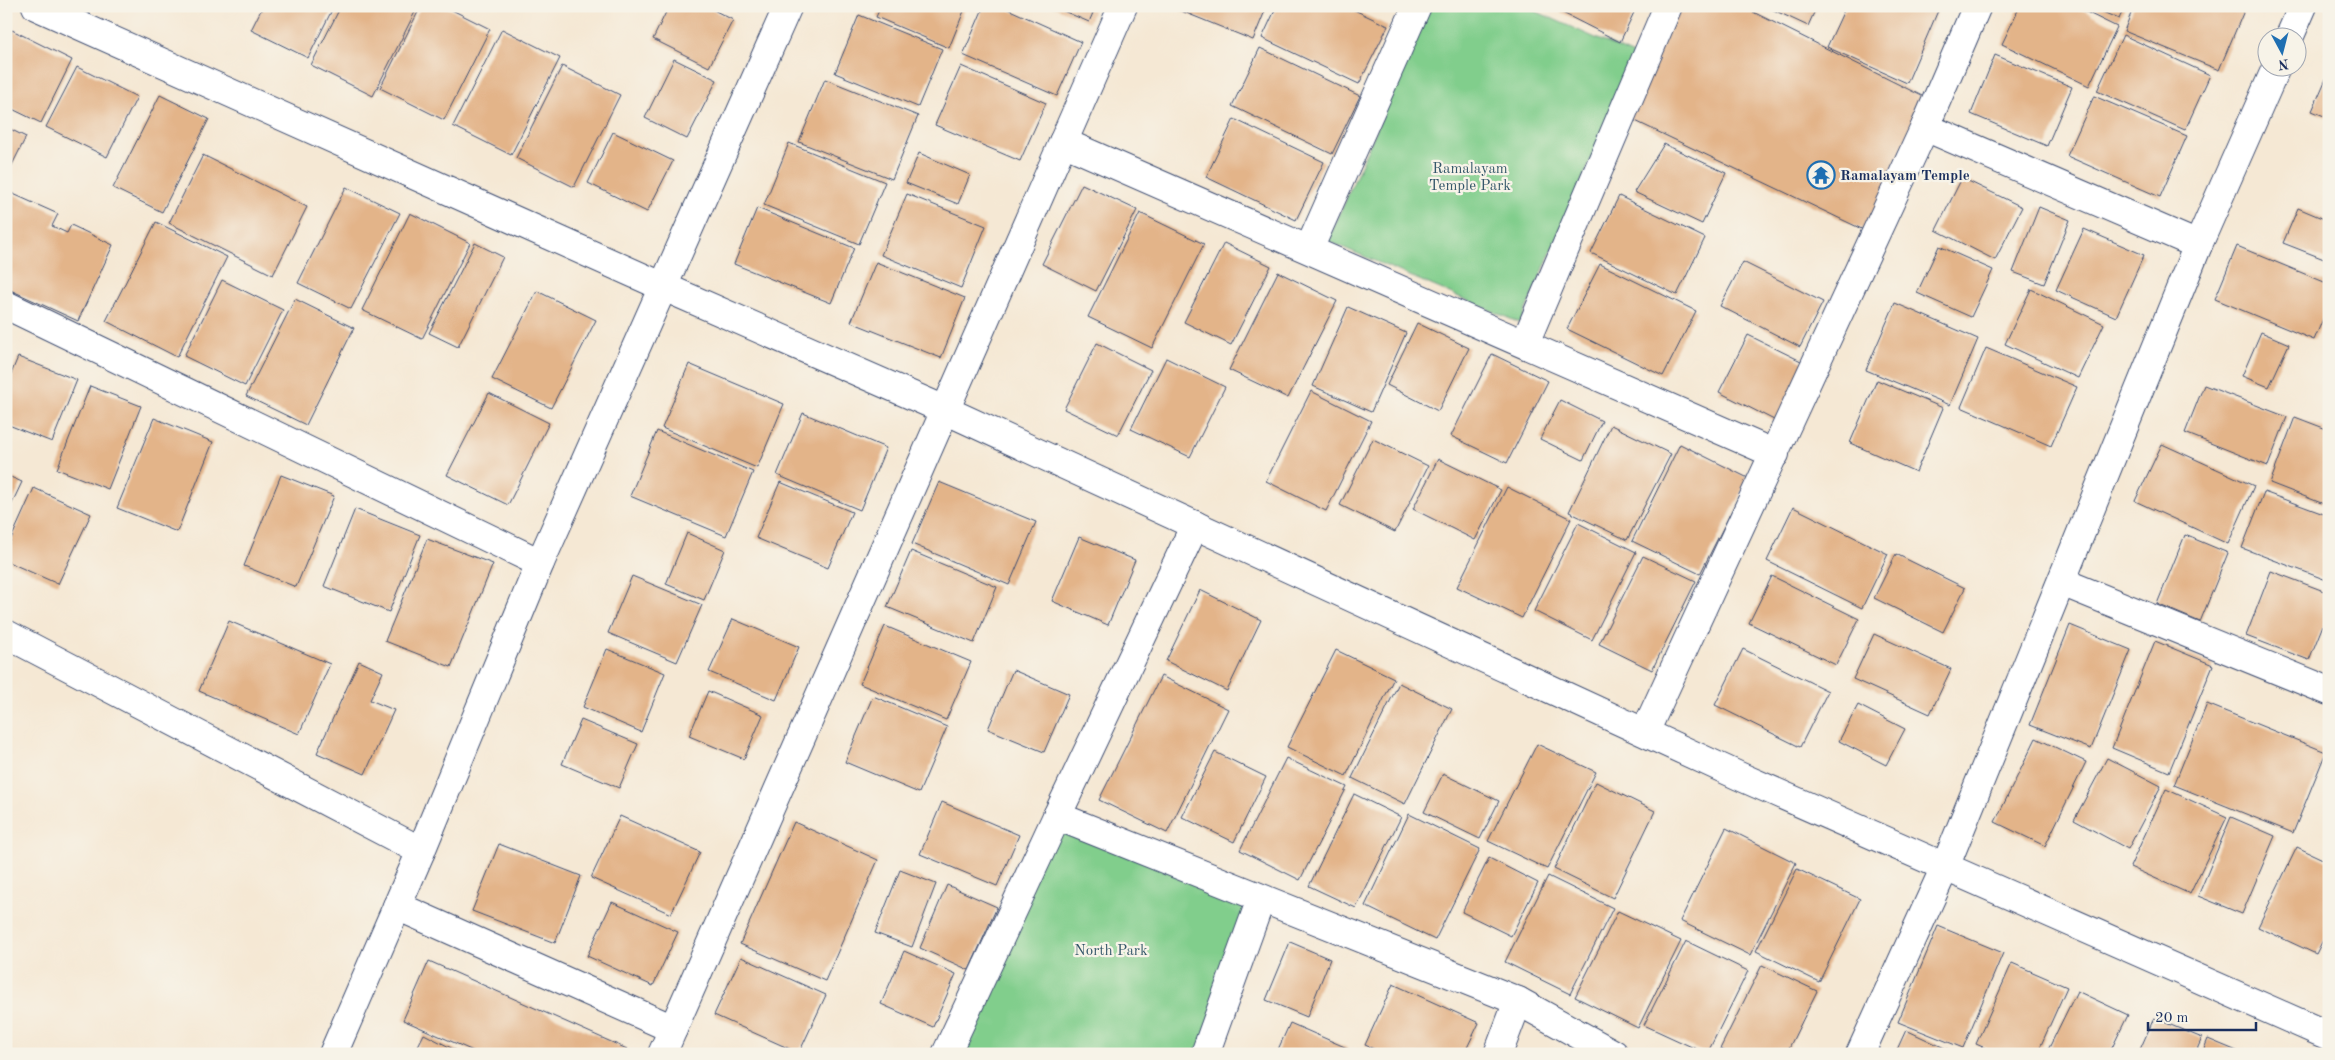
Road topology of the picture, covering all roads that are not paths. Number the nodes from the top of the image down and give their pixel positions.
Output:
1 (36, 6) edge
2 (1123, 6) edge
3 (1417, 6) edge
4 (1668, 6) edge
5 (1977, 6) edge
6 (2303, 6) edge
7 (783, 8) edge
8 (2294, 28) edge
9 (2272, 78) edge
10 (1925, 127) junction
11 (1063, 142) junction
12 (2198, 245) junction
13 (1309, 249) junction
14 (664, 287) junction
15 (6, 305) edge
16 (1525, 344) junction
17 (945, 410) junction
18 (1775, 454) junction
19 (1195, 525) junction
20 (540, 563) junction
21 (2062, 582) junction
22 (6, 634) edge
23 (2329, 691) edge
24 (1645, 732) junction
25 (1058, 816) junction
26 (421, 851) junction
27 (1944, 867) junction
28 (1261, 899) junction
29 (397, 906) junction
30 (1518, 1001) junction
31 (673, 1029) junction
32 (2329, 1036) edge
33 (333, 1054) edge
34 (662, 1054) edge
35 (946, 1054) edge
36 (1205, 1054) edge
37 (1498, 1054) edge
38 (1614, 1054) edge
39 (1860, 1054) edge

1 - 14 street
2 - 11 street
3 - 13 street
4 - 16 street
5 - 10 street
6 - 8 street
7 - 14 street
9 - 12 street
10 - 12 street
10 - 18 street
11 - 13 street
11 - 17 street
12 - 21 street
13 - 16 street
14 - 17 street
14 - 20 street
15 - 20 street
16 - 18 street
17 - 19 street
17 - 31 street
18 - 24 street
19 - 24 street
19 - 25 street
20 - 26 street
21 - 23 street
21 - 27 street
22 - 26 street
24 - 27 street
25 - 28 street
25 - 35 street
26 - 29 street
27 - 32 street
27 - 39 street
28 - 30 street
28 - 36 street
29 - 31 street
29 - 33 street
30 - 37 street
30 - 38 street
31 - 34 street

